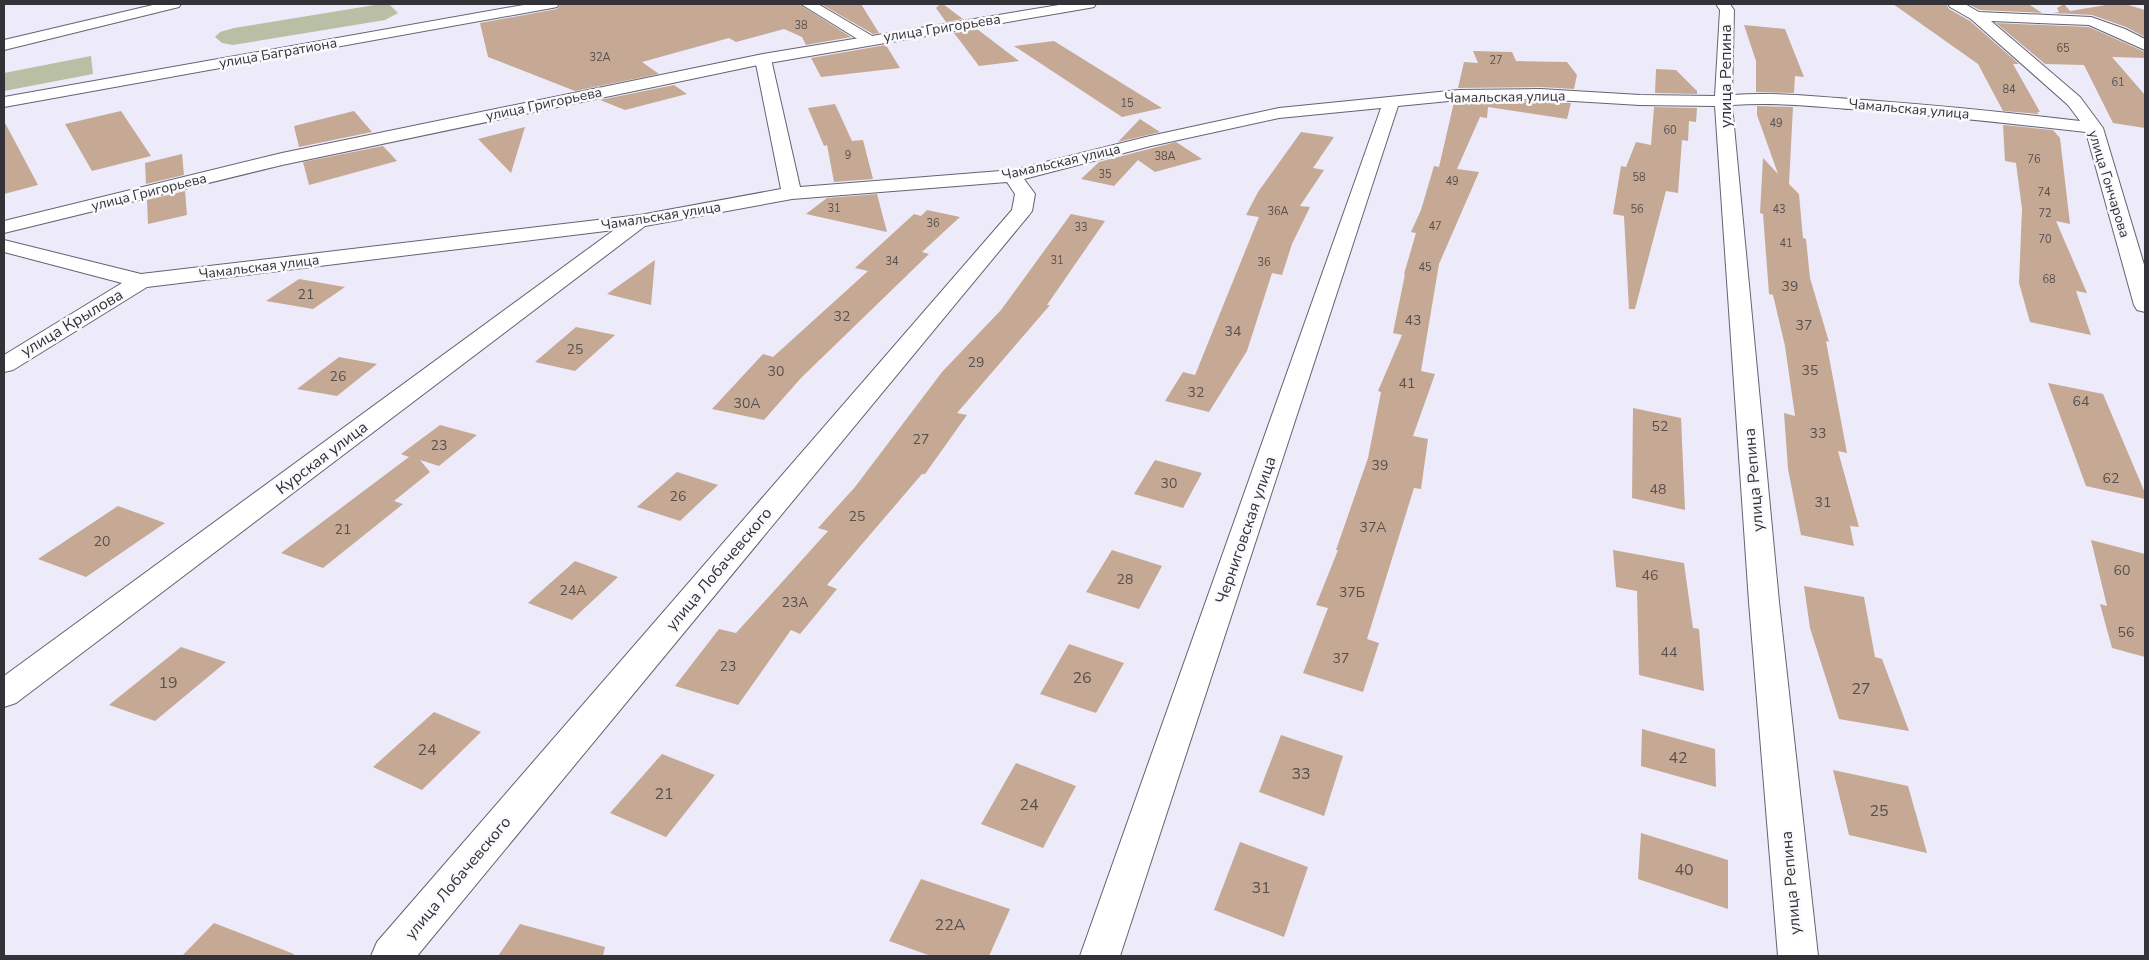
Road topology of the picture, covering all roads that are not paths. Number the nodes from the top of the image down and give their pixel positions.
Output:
1 (174, 4) edge
2 (552, 4) edge
3 (808, 4) edge
4 (1089, 4) edge
5 (1722, 4) edge
6 (1955, 4) edge
7 (1976, 16) junction
8 (869, 40) junction
9 (4, 45) edge
10 (2145, 45) edge
11 (763, 59) junction
12 (1723, 101) junction
13 (4, 102) edge
14 (1391, 103) junction
15 (2094, 128) junction
16 (1013, 176) junction
17 (792, 193) junction
18 (640, 221) junction
19 (4, 227) edge
20 (4, 246) edge
21 (141, 281) junction
22 (2145, 305) edge
23 (4, 365) edge
24 (4, 694) edge
25 (391, 956) edge
26 (1100, 956) edge
27 (1798, 956) edge

1 - 9 street
2 - 13 street, улица Багратиона
3 - 8 street
4 - 8 street, улица Григорьева
5 - 12 street, улица Репина
6 - 7 street, улица Гончарова
7 - 10 street
7 - 15 street, улица Гончарова
8 - 11 street, улица Григорьева
11 - 17 street
11 - 19 street, улица Григорьева
12 - 14 street, Чамальская улица
12 - 15 street, Чамальская улица
12 - 27 street, улица Репина
14 - 16 street, Чамальская улица
14 - 26 street, Черниговская улица
15 - 22 street, улица Гончарова
16 - 17 street, Чамальская улица
16 - 25 street, улица Лобачевского
17 - 18 street, Чамальская улица
18 - 21 street, Чамальская улица
18 - 24 street, Курская улица
20 - 21 street, Чамальская улица
21 - 23 street, улица Крылова

